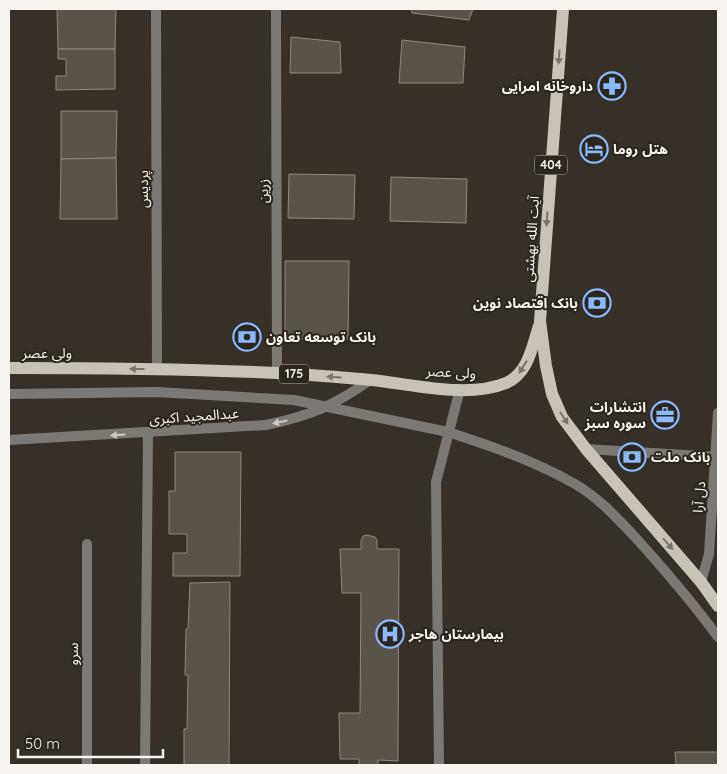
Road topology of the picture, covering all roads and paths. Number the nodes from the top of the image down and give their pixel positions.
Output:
1 (156, 9) edge
2 (276, 9) edge
3 (563, 9) edge
4 (540, 321) junction
5 (9, 368) edge
6 (157, 370) junction
7 (277, 373) junction
8 (370, 380) junction
9 (460, 389) junction
10 (9, 394) edge
11 (328, 407) junction
12 (718, 413) edge
13 (148, 433) junction
14 (9, 440) edge
15 (586, 449) junction
16 (717, 457) edge
17 (87, 544) dead end
18 (701, 582) junction
19 (718, 606) edge
20 (718, 637) edge
21 (87, 765) edge
22 (145, 765) edge
23 (439, 765) edge

1 - 6 street, پردیس
2 - 7 street, زرین
3 -> 4 main road, آیت الله بهشتی / 404
4 -> 9 main road, ولی عصر / 175
4 -> 15 main road
6 -> 5 main road, ولی عصر / 175
6 - 7 main road, ولی عصر / 175
8 -> 7 main road, ولی عصر / 175
8 - 9 main road, ولی عصر / 175
8 - 11 street, عبدالمجید اکبری
9 - 23 street
10 - 11 street
11 -> 13 street, عبدالمجید اکبری
11 - 20 street
12 - 16 street, دل آرا
13 -> 14 street, عبدالمجید اکبری
13 - 22 street
15 - 16 street
15 -> 18 main road
16 - 18 street, دل آرا
17 - 21 street, سرو
18 - 19 main road

